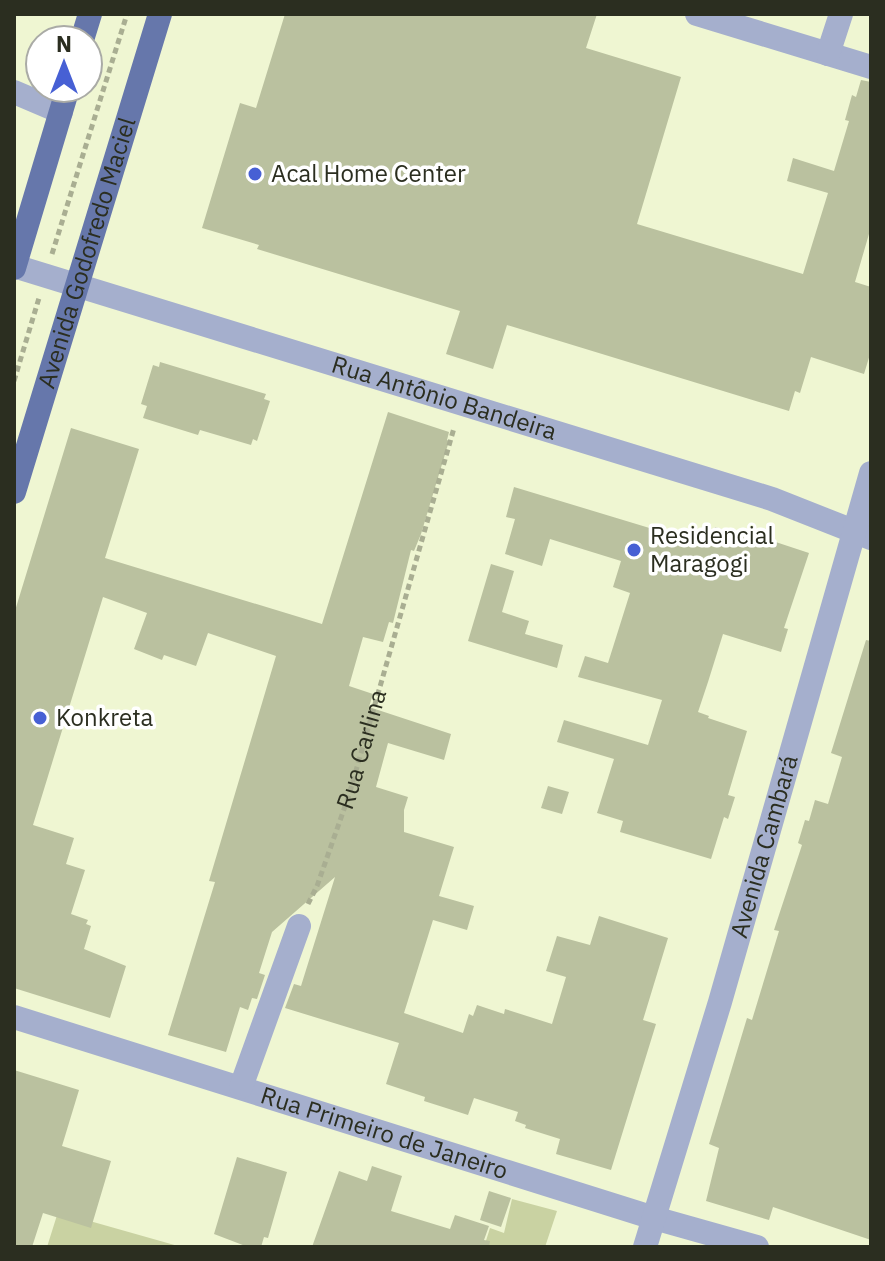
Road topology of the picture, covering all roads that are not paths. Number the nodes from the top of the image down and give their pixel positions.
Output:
1 (160, 14) edge
2 (697, 14) edge
3 (841, 14) edge
4 (828, 54) junction
5 (871, 67) edge
6 (14, 92) edge
7 (63, 104) edge
8 (61, 112) junction
9 (14, 267) edge
10 (76, 286) junction
11 (871, 473) edge
12 (14, 492) edge
13 (862, 535) edge
14 (299, 926) road end
15 (14, 1017) edge
16 (241, 1087) junction
17 (654, 1218) junction
18 (645, 1247) edge
19 (757, 1247) edge

1 - 10 main road, Avenida Godofredo Maciel
2 - 4 street
3 - 4 street
4 - 5 street
6 - 8 street
7 - 8 main road
8 - 9 main road
9 - 10 street, Rua Antônio Bandeira
10 - 12 main road, Avenida Godofredo Maciel
10 - 13 street, Rua Antônio Bandeira
11 - 13 street, Avenida Cambará
13 - 17 street, Avenida Cambará
14 - 16 street
15 - 16 street, Rua Primeiro de Janeiro
16 - 17 street, Rua Primeiro de Janeiro
17 - 18 street, Avenida Cambará
17 - 19 street, Rua Primeiro de Janeiro

